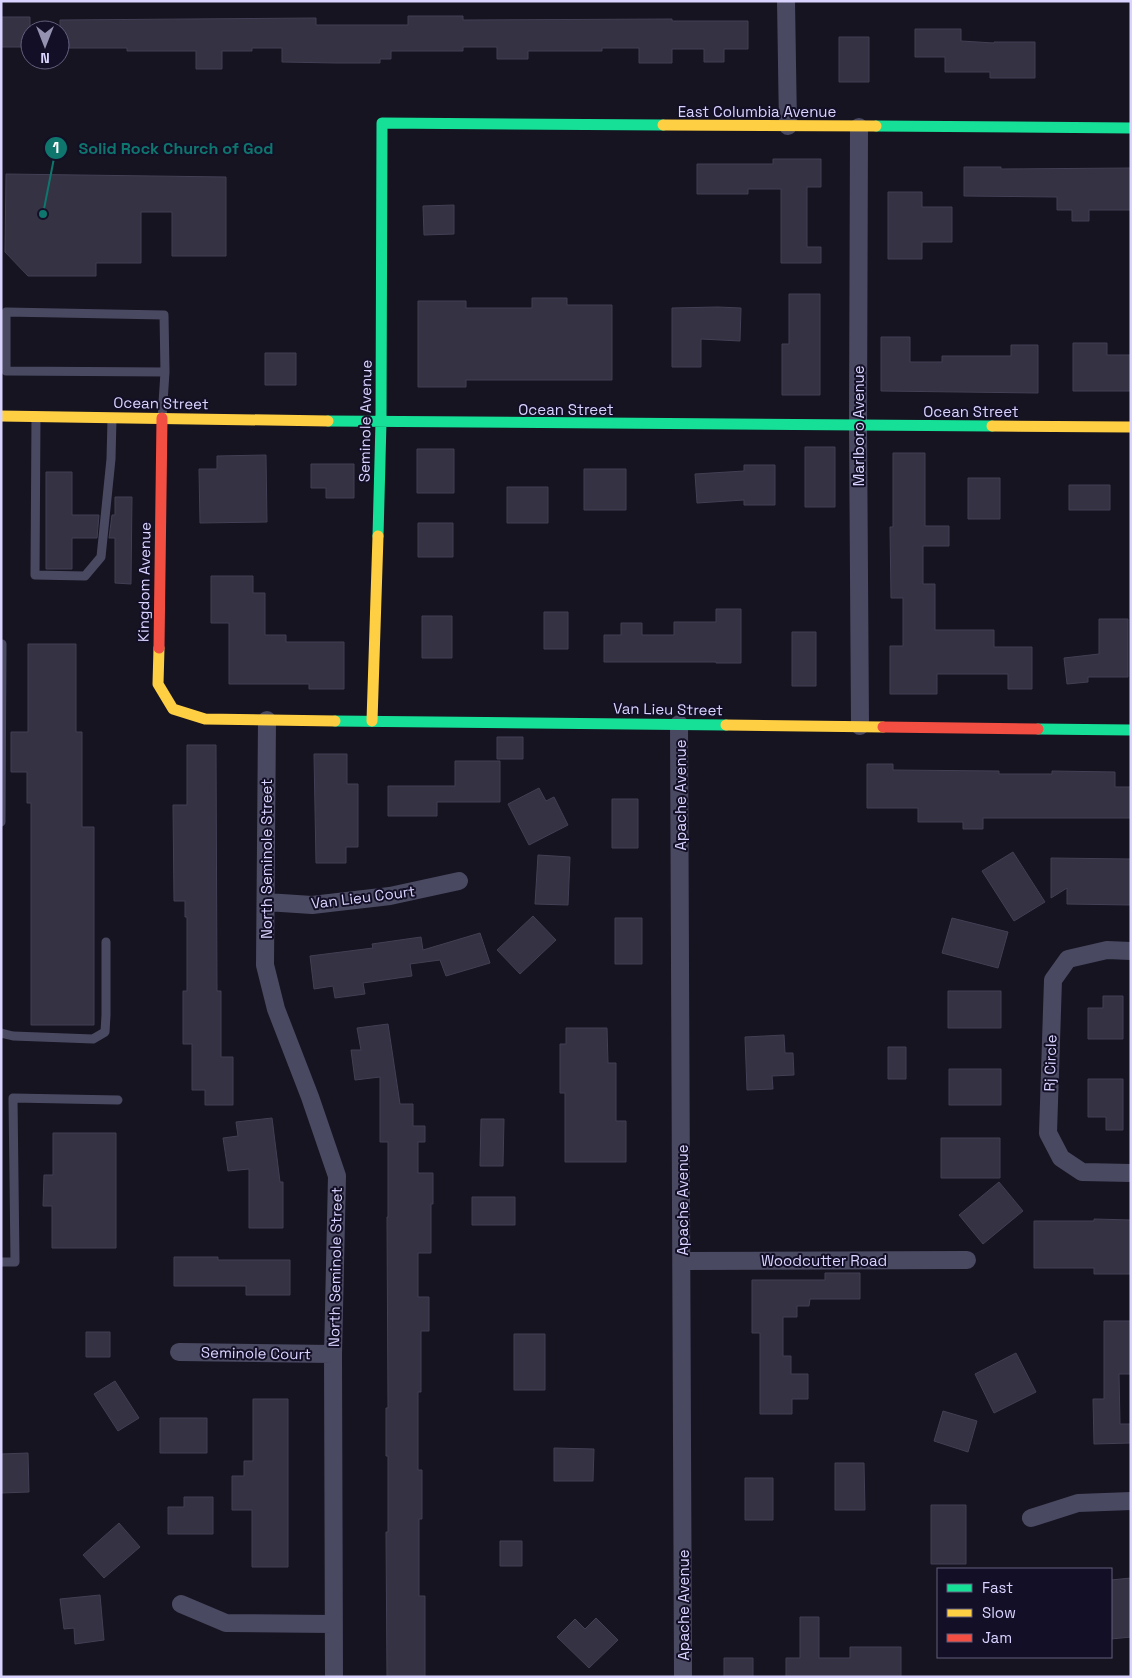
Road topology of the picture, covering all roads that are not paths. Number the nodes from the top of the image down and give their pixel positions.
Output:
1 (786, 1) edge
2 (382, 123) joint
3 (788, 126) junction
4 (859, 127) junction
5 (1131, 128) edge
6 (165, 372) junction
7 (1, 416) edge
8 (36, 416) junction
9 (112, 417) junction
10 (162, 418) junction
11 (381, 422) junction
12 (858, 426) junction
13 (1131, 427) edge
14 (2, 644) dead end
15 (2, 686) edge
16 (205, 719) joint
17 (267, 720) junction
18 (372, 721) junction
19 (679, 724) junction
20 (860, 726) junction
21 (1131, 730) edge
22 (1, 822) edge
23 (459, 881) dead end
24 (266, 902) junction
25 (106, 942) dead end
26 (1131, 951) edge
27 (1, 1033) edge
28 (118, 1100) dead end
29 (1131, 1173) edge
30 (967, 1260) dead end
31 (682, 1261) junction
32 (1, 1262) edge
33 (179, 1352) dead end
34 (333, 1354) junction
35 (1131, 1501) edge
36 (1031, 1518) dead end
37 (181, 1604) dead end
38 (333, 1624) junction
39 (334, 1677) edge
40 (683, 1677) edge

1 - 3 street
2 - 3 street, East Columbia Avenue
2 - 11 street, Seminole Avenue
3 - 4 street, East Columbia Avenue
4 - 5 street, East Columbia Avenue
4 - 12 street, Marlboro Avenue
6 - 6 lane
6 - 10 lane
7 - 8 street, Ocean Street
8 - 9 street, Ocean Street
8 - 9 lane
9 - 10 street, Ocean Street
10 - 11 street, Ocean Street
10 - 16 street, Kingdom Avenue
11 - 12 street, Ocean Street
11 - 18 street, Seminole Avenue
12 - 13 street, Ocean Street
12 - 20 street, Marlboro Avenue
14 - 15 lane
15 - 22 lane
16 - 17 street, Van Lieu Street
17 - 18 street, Van Lieu Street
17 - 24 street, North Seminole Street
18 - 19 street, Van Lieu Street
19 - 20 street, Van Lieu Street
19 - 31 street, Apache Avenue
20 - 21 street, Van Lieu Street
23 - 24 street, Van Lieu Court
24 - 34 street, North Seminole Street
25 - 27 lane
26 - 29 street, Rj Circle
28 - 32 lane
30 - 31 street, Woodcutter Road
31 - 40 street, Apache Avenue
33 - 34 street, Seminole Court
34 - 38 street, North Seminole Street
35 - 36 street
37 - 38 street
38 - 39 street, North Seminole Street

